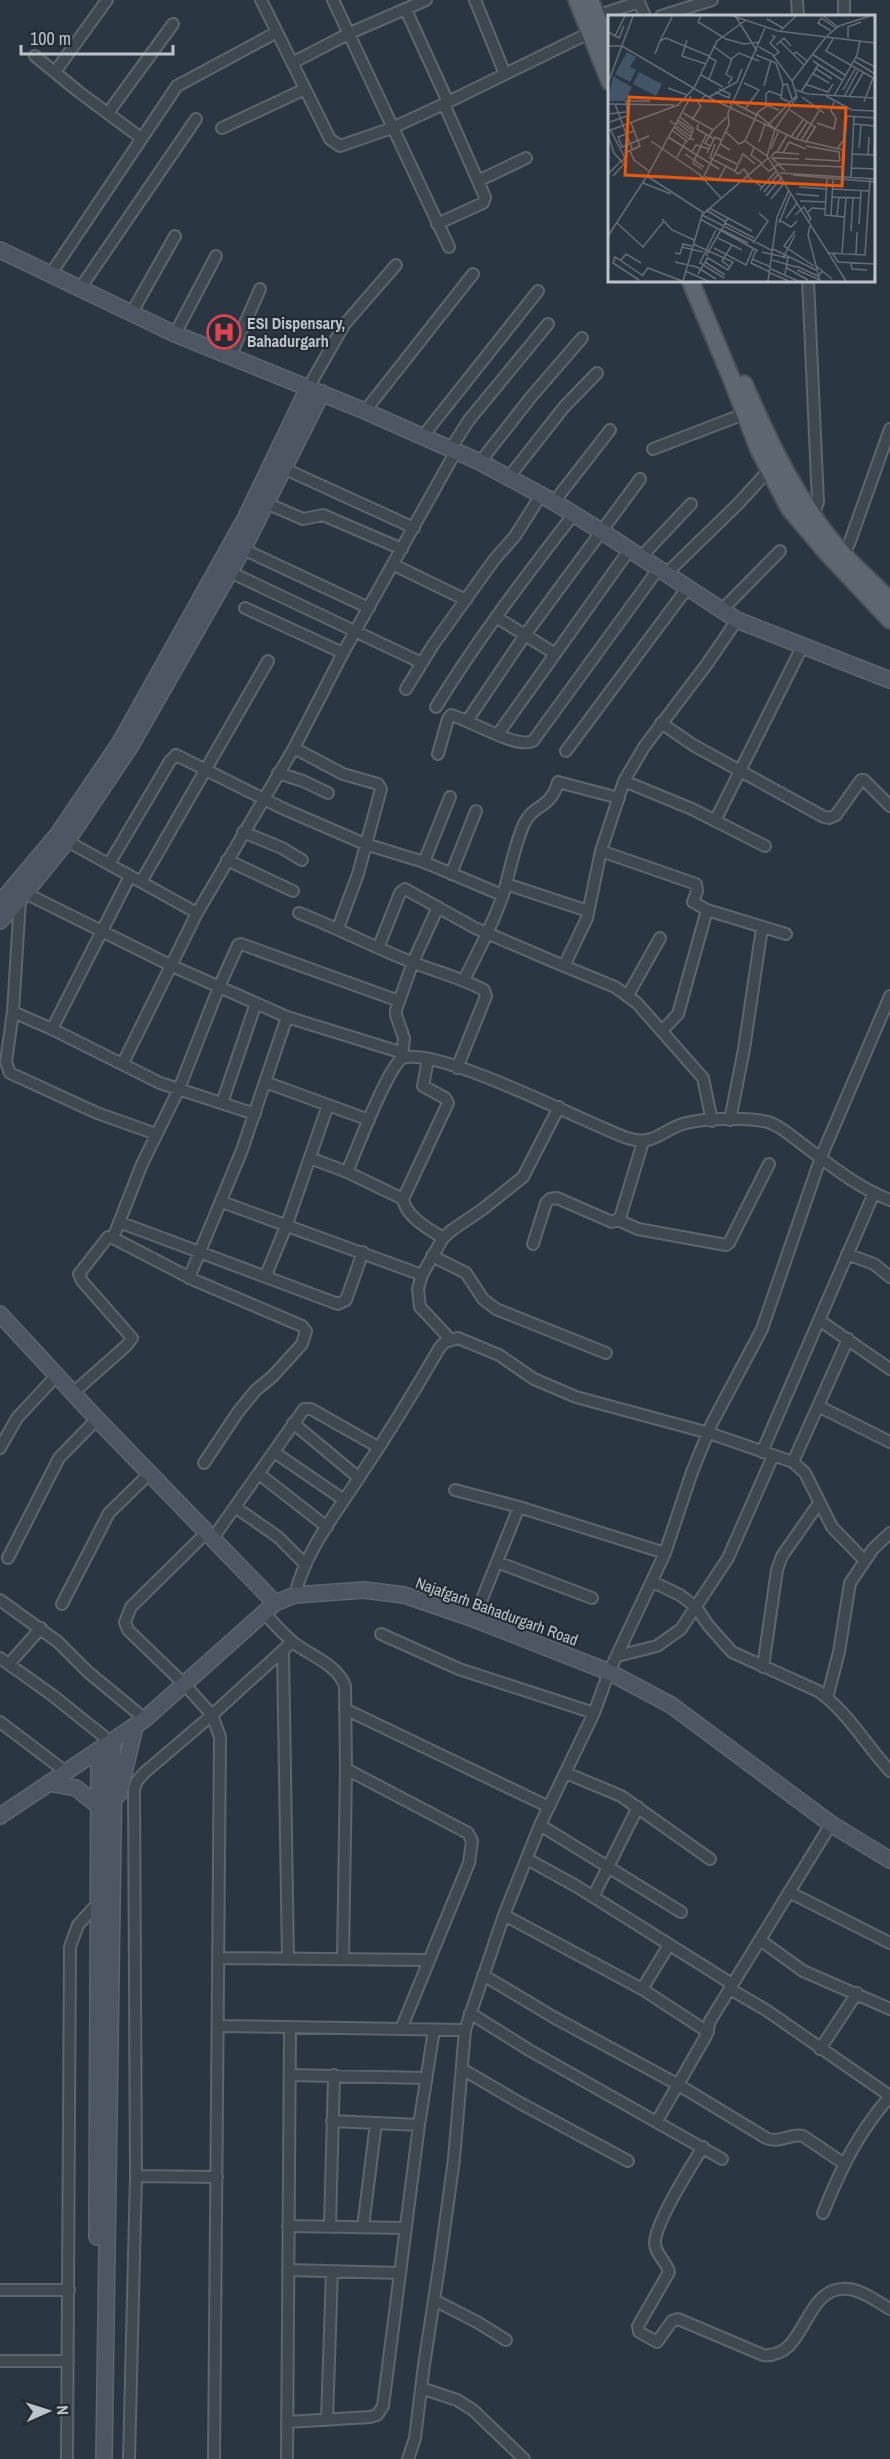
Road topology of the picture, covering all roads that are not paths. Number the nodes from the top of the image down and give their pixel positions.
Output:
1 (106, 0) edge
2 (261, 0) edge
3 (333, 0) edge
4 (426, 0) edge
5 (475, 0) edge
6 (577, 0) edge
7 (590, 0) edge
8 (712, 0) edge
9 (797, 0) edge
10 (639, 1) edge
11 (406, 10) junction
12 (645, 15) edge
13 (664, 15) edge
14 (798, 15) edge
15 (596, 16) junction
16 (173, 24) dead end
17 (277, 32) junction
18 (350, 33) junction
19 (589, 33) junction
20 (608, 46) edge
21 (35, 56) dead end
22 (292, 63) junction
23 (55, 72) junction
24 (505, 74) junction
25 (608, 80) edge
26 (305, 89) junction
27 (446, 103) junction
28 (108, 113) junction
29 (196, 119) dead end
30 (222, 128) dead end
31 (392, 128) junction
32 (141, 138) junction
33 (526, 158) dead end
34 (478, 182) junction
35 (437, 224) junction
36 (175, 236) dead end
37 (449, 247) dead end
38 (0, 251) edge
39 (216, 256) dead end
40 (396, 265) dead end
41 (473, 274) dead end
42 (50, 275) junction
43 (808, 282) edge
44 (698, 287) edge
45 (260, 289) dead end
46 (79, 290) junction
47 (538, 291) dead end
48 (131, 314) junction
49 (548, 324) dead end
50 (175, 334) junction
51 (582, 338) dead end
52 (230, 357) junction
53 (597, 373) dead end
54 (315, 391) junction
55 (365, 411) junction
56 (744, 414) junction
57 (890, 429) edge
58 (610, 430) dead end
59 (423, 436) junction
60 (454, 449) junction
61 (653, 449) dead end
62 (480, 462) junction
63 (283, 468) junction
64 (769, 470) junction
65 (509, 477) junction
66 (640, 479) dead end
67 (548, 498) junction
68 (266, 503) junction
69 (691, 504) dead end
70 (573, 515) junction
71 (813, 516) junction
72 (414, 528) junction
73 (601, 531) junction
74 (243, 549) junction
75 (402, 549) junction
76 (780, 551) dead end
77 (636, 553) junction
78 (840, 558) junction
79 (394, 565) junction
80 (663, 571) junction
81 (230, 572) junction
82 (688, 587) junction
83 (466, 600) junction
84 (890, 601) edge
85 (244, 608) dead end
86 (369, 608) junction
87 (722, 610) junction
88 (496, 616) junction
89 (737, 620) junction
90 (890, 620) edge
91 (356, 631) junction
92 (525, 635) junction
93 (802, 647) junction
94 (343, 653) junction
95 (554, 653) junction
96 (268, 661) dead end
97 (422, 663) junction
98 (890, 680) edge
99 (406, 689) dead end
100 (436, 707) dead end
101 (467, 721) junction
102 (661, 723) junction
103 (498, 734) junction
104 (294, 748) junction
105 (566, 751) dead end
106 (438, 753) dead end
107 (741, 769) junction
108 (204, 770) junction
109 (278, 773) junction
110 (624, 781) junction
111 (328, 792) dead end
112 (450, 797) dead end
113 (618, 798) junction
114 (263, 799) junction
115 (890, 807) edge
116 (476, 811) dead end
117 (715, 821) junction
118 (243, 832) junction
119 (67, 841) junction
120 (364, 844) junction
121 (765, 846) dead end
122 (601, 850) junction
123 (227, 860) junction
124 (302, 860) dead end
125 (424, 862) junction
126 (109, 864) junction
127 (451, 874) junction
128 (130, 876) junction
129 (141, 882) junction
130 (504, 890) junction
131 (294, 891) dead end
132 (20, 893) junction
133 (0, 903) edge
134 (438, 907) junction
135 (707, 910) junction
136 (588, 911) junction
137 (197, 913) junction
138 (298, 913) dead end
139 (0, 921) edge
140 (338, 928) junction
141 (762, 928) junction
142 (100, 931) junction
143 (488, 932) junction
144 (786, 934) dead end
145 (660, 938) dead end
146 (379, 946) junction
147 (413, 962) junction
148 (170, 965) junction
149 (564, 966) junction
150 (464, 980) junction
151 (219, 987) junction
152 (628, 995) junction
153 (890, 996) edge
154 (399, 1001) junction
155 (256, 1003) junction
156 (13, 1012) junction
157 (288, 1017) junction
158 (52, 1029) junction
159 (662, 1031) junction
160 (402, 1056) junction
161 (428, 1059) junction
162 (123, 1063) junction
163 (457, 1068) junction
164 (265, 1082) junction
165 (178, 1089) junction
166 (222, 1103) junction
167 (328, 1105) junction
168 (560, 1107) junction
169 (255, 1114) junction
170 (369, 1120) junction
171 (730, 1120) junction
172 (712, 1121) junction
173 (156, 1134) junction
174 (643, 1142) junction
175 (821, 1157) junction
176 (310, 1158) junction
177 (769, 1164) dead end
178 (347, 1172) junction
179 (874, 1193) junction
180 (403, 1199) junction
181 (890, 1200) edge
182 (222, 1202) junction
183 (618, 1220) junction
184 (119, 1222) junction
185 (286, 1224) junction
186 (113, 1238) junction
187 (443, 1238) junction
188 (533, 1244) dead end
189 (363, 1252) junction
190 (200, 1253) junction
191 (847, 1254) junction
192 (432, 1256) junction
193 (266, 1275) junction
194 (422, 1275) junction
195 (890, 1277) edge
196 (189, 1278) junction
197 (0, 1314) edge
198 (819, 1320) junction
199 (848, 1339) junction
200 (451, 1340) junction
201 (606, 1353) dead end
202 (890, 1369) edge
203 (57, 1375) junction
204 (74, 1392) junction
205 (818, 1406) junction
206 (98, 1419) junction
207 (293, 1423) junction
208 (709, 1433) junction
209 (890, 1442) edge
210 (378, 1447) junction
211 (0, 1448) edge
212 (274, 1452) junction
213 (767, 1454) junction
214 (793, 1462) junction
215 (204, 1463) dead end
216 (150, 1473) junction
217 (259, 1474) junction
218 (359, 1478) junction
219 (455, 1490) dead end
220 (344, 1500) junction
221 (819, 1503) junction
222 (235, 1507) junction
223 (519, 1507) junction
224 (327, 1527) junction
225 (890, 1533) edge
226 (210, 1535) junction
227 (665, 1553) junction
228 (8, 1558) dead end
229 (864, 1560) junction
230 (497, 1562) junction
231 (304, 1564) junction
232 (652, 1582) junction
233 (295, 1595) junction
234 (592, 1598) dead end
235 (0, 1600) edge
236 (62, 1604) dead end
237 (269, 1607) junction
238 (696, 1607) junction
239 (474, 1619) junction
240 (41, 1628) junction
241 (381, 1634) dead end
242 (292, 1642) junction
243 (283, 1651) junction
244 (617, 1656) junction
245 (4, 1661) edge
246 (763, 1667) junction
247 (609, 1672) junction
248 (185, 1685) junction
249 (828, 1698) junction
250 (345, 1709) junction
251 (594, 1713) junction
252 (212, 1715) junction
253 (0, 1722) edge
254 (140, 1723) junction
255 (112, 1743) junction
256 (99, 1753) junction
257 (346, 1769) junction
258 (890, 1771) edge
259 (66, 1772) junction
260 (566, 1773) junction
261 (49, 1783) junction
262 (100, 1807) junction
263 (549, 1807) junction
264 (638, 1807) junction
265 (3, 1810) edge
266 (113, 1818) junction
267 (831, 1824) junction
268 (540, 1825) junction
269 (526, 1859) junction
270 (710, 1859) dead end
271 (890, 1860) edge
272 (608, 1866) junction
273 (789, 1892) junction
274 (593, 1897) junction
275 (99, 1902) junction
276 (681, 1912) dead end
277 (504, 1915) junction
278 (760, 1940) junction
279 (890, 1943) edge
280 (669, 1945) junction
281 (219, 1958) junction
282 (288, 1959) junction
283 (343, 1959) junction
284 (428, 1960) junction
285 (483, 1975) junction
286 (731, 1987) junction
287 (642, 1989) junction
288 (857, 1993) junction
289 (890, 2009) edge
290 (470, 2013) junction
291 (219, 2026) junction
292 (290, 2029) junction
293 (401, 2029) junction
294 (434, 2030) junction
295 (465, 2030) junction
296 (708, 2032) junction
297 (820, 2049) junction
298 (462, 2068) junction
299 (290, 2075) junction
300 (334, 2075) junction
301 (426, 2078) junction
302 (678, 2084) junction
303 (890, 2096) edge
304 (332, 2121) junction
305 (657, 2121) junction
306 (376, 2123) junction
307 (419, 2125) junction
308 (702, 2147) junction
309 (723, 2159) dead end
310 (628, 2161) dead end
311 (843, 2163) junction
312 (136, 2176) junction
313 (217, 2177) junction
314 (822, 2212) dead end
315 (288, 2226) junction
316 (330, 2226) junction
317 (363, 2227) junction
318 (406, 2228) junction
319 (288, 2270) junction
320 (332, 2271) junction
321 (400, 2273) junction
322 (0, 2290) edge
323 (69, 2290) junction
324 (434, 2300) junction
325 (890, 2309) edge
326 (506, 2340) dead end
327 (0, 2361) edge
328 (68, 2361) junction
329 (421, 2388) junction
330 (327, 2420) junction
331 (287, 2422) junction
332 (67, 2459) edge
333 (95, 2459) edge
334 (105, 2459) edge
335 (129, 2459) edge
336 (214, 2459) edge
337 (287, 2459) edge
338 (408, 2459) edge
339 (524, 2459) edge

1 - 23 street
2 - 17 street
3 - 18 street
4 - 11 street
5 - 24 street
6 - 19 main road
7 - 15 main road
8 - 13 street
9 - 14 street
10 - 12 street
10 - 15 street
11 - 18 street
11 - 27 street
15 - 20 main road
16 - 28 street
17 - 22 street
17 - 32 street
18 - 22 street
18 - 31 street
19 - 24 street
19 - 25 main road
21 - 23 street
22 - 26 street
23 - 28 street
24 - 27 street
26 - 30 street
26 - 31 street
27 - 31 street
27 - 34 street
28 - 32 street
29 - 46 street
31 - 35 street
32 - 42 street
33 - 34 street
34 - 35 street
35 - 37 street
36 - 48 street
38 - 42 street
39 - 50 street
40 - 54 street
41 - 55 street
42 - 46 street
43 - 71 street
44 - 56 main road
44 - 71 main road
45 - 52 street
46 - 48 street
47 - 59 street
48 - 50 street
49 - 60 street
50 - 52 street
51 - 62 street
52 - 54 street
53 - 65 street
54 - 55 street
54 - 63 street
54 - 132 street
55 - 59 street
56 - 61 street
56 - 64 main road
57 - 78 street
58 - 67 street
59 - 60 street
60 - 62 street
60 - 72 street
62 - 65 street
63 - 68 street
63 - 72 street
64 - 78 main road
64 - 80 street
65 - 67 street
66 - 73 street
67 - 70 street
67 - 83 street
68 - 74 street
68 - 75 street
69 - 77 street
70 - 73 street
70 - 88 street
71 - 78 main road
72 - 75 street
73 - 77 street
73 - 92 street
74 - 81 street
74 - 86 street
75 - 79 street
76 - 87 street
77 - 80 street
77 - 95 street
78 - 84 main road
78 - 90 main road
79 - 83 street
79 - 86 street
80 - 82 street
80 - 103 street
81 - 91 street
81 - 119 street
82 - 87 street
82 - 105 street
83 - 97 street
85 - 94 street
86 - 91 street
87 - 89 street
88 - 92 street
88 - 100 street
89 - 93 street
89 - 102 street
91 - 94 street
91 - 97 street
92 - 95 street
92 - 101 street
93 - 98 street
93 - 107 street
94 - 104 street
95 - 103 street
96 - 108 street
97 - 99 street
101 - 103 street
101 - 106 street
102 - 107 street
102 - 110 street
104 - 109 street
104 - 120 street
107 - 115 street
107 - 117 street
108 - 114 street
108 - 126 street
108 - 129 street
109 - 111 street
109 - 114 street
110 - 113 street
110 - 117 street
112 - 125 street
113 - 122 street
113 - 130 street
114 - 118 street
114 - 120 street
116 - 127 street
117 - 121 street
118 - 123 street
118 - 124 street
119 - 126 street
119 - 132 street
120 - 125 street
120 - 140 street
122 - 135 street
122 - 136 street
123 - 131 street
123 - 137 street
125 - 127 street
126 - 128 street
127 - 130 street
128 - 129 street
128 - 142 street
129 - 137 street
130 - 136 street
130 - 143 street
132 - 133 street
132 - 139 street
132 - 142 street
132 - 156 street
134 - 143 street
134 - 146 street
134 - 147 street
135 - 141 street
135 - 159 street
136 - 149 street
137 - 148 street
138 - 140 street
140 - 146 street
141 - 144 street
141 - 171 street
142 - 148 street
142 - 158 street
143 - 149 street
143 - 150 street
145 - 152 street
146 - 147 street
147 - 150 street
147 - 154 street
148 - 151 street
148 - 162 street
149 - 152 street
150 - 163 street
151 - 154 street
151 - 155 street
151 - 165 street
152 - 159 street
153 - 175 street
154 - 160 street
155 - 157 street
155 - 166 street
156 - 158 street
156 - 173 street
157 - 160 street
157 - 164 street
158 - 162 street
159 - 172 street
160 - 161 street
160 - 170 street
161 - 163 street
161 - 180 street
162 - 165 street
163 - 168 street
164 - 167 street
164 - 169 street
165 - 166 street
165 - 173 street
166 - 169 street
167 - 170 street
167 - 176 street
168 - 174 street
168 - 187 street
169 - 182 street
170 - 178 street
171 - 172 street
171 - 175 street
172 - 174 street
173 - 184 street
174 - 183 street
175 - 179 street
175 - 208 street
176 - 178 street
176 - 185 street
177 - 183 street
178 - 180 street
179 - 181 street
179 - 191 street
180 - 187 street
182 - 185 street
182 - 190 street
183 - 188 street
184 - 186 street
184 - 190 street
185 - 189 street
185 - 193 street
186 - 196 street
186 - 204 street
187 - 192 street
189 - 193 street
189 - 194 street
190 - 193 street
190 - 196 street
191 - 195 street
191 - 198 street
192 - 194 street
192 - 201 street
194 - 200 street
196 - 215 street
197 - 203 street
198 - 199 street
198 - 213 street
199 - 202 street
199 - 205 street
200 - 208 street
200 - 210 street
203 - 204 street
203 - 211 street
204 - 206 street
205 - 209 street
205 - 214 street
206 - 216 street
206 - 228 street
207 - 210 street
207 - 212 street
207 - 218 street
208 - 213 street
208 - 227 street
210 - 218 street
212 - 217 street
212 - 220 street
213 - 214 street
213 - 238 street
214 - 221 street
216 - 226 street
216 - 236 street
217 - 222 street
217 - 224 street
218 - 220 street
219 - 223 street
220 - 224 street
221 - 229 street
221 - 246 street
222 - 226 street
222 - 231 street
223 - 227 street
223 - 230 street
224 - 231 street
225 - 229 street
226 - 237 street
226 - 248 street
227 - 232 street
229 - 249 street
230 - 234 street
230 - 239 street
231 - 233 street
232 - 238 street
232 - 244 street
233 - 237 street, Najafgarh Bahadurgarh Road
233 - 239 street, Najafgarh Bahadurgarh Road
235 - 240 street
237 - 242 street
237 - 248 street, Najafgarh Bahadurgarh Road
238 - 244 street
238 - 246 street
239 - 247 street, Najafgarh Bahadurgarh Road
240 - 245 street
240 - 254 street
241 - 251 street
242 - 243 street
242 - 250 street
243 - 252 street
243 - 282 street
244 - 247 street
245 - 255 street
246 - 249 street
247 - 251 street
247 - 267 street, Najafgarh Bahadurgarh Road
248 - 252 street
248 - 254 street, Najafgarh Bahadurgarh Road
249 - 258 street
250 - 257 street
250 - 263 street
251 - 260 street
252 - 281 street
252 - 312 street
253 - 259 street
254 - 255 street, Najafgarh Bahadurgarh Road
254 - 266 street
255 - 256 street, Najafgarh Bahadurgarh Road
255 - 266 street
256 - 259 street, Najafgarh Bahadurgarh Road
256 - 262 street
257 - 283 street
257 - 284 street
259 - 261 street, Najafgarh Bahadurgarh Road
260 - 263 street
260 - 264 street
261 - 262 street
261 - 265 street, Najafgarh Bahadurgarh Road
262 - 275 street
263 - 268 street
264 - 270 street
264 - 272 street
266 - 334 street
267 - 271 street, Najafgarh Bahadurgarh Road
267 - 273 street
268 - 269 street
268 - 272 street
269 - 274 street
269 - 277 street
272 - 274 street
272 - 276 street
273 - 278 street
273 - 279 street
274 - 280 street
275 - 323 street
275 - 333 street
277 - 285 street
277 - 287 street
278 - 286 street
278 - 288 street
280 - 286 street
280 - 287 street
281 - 282 street
281 - 291 street
282 - 283 street
283 - 284 street
284 - 293 street
285 - 290 street
285 - 302 street
286 - 296 street
286 - 297 street
287 - 296 street
288 - 289 street
288 - 297 street
290 - 295 street
290 - 305 street
291 - 292 street
291 - 313 street
292 - 293 street
292 - 299 street
293 - 294 street
294 - 295 street
294 - 301 street
295 - 298 street
296 - 302 street
297 - 303 street
298 - 310 street
298 - 324 street
299 - 300 street
299 - 315 street
300 - 301 street
300 - 304 street
301 - 307 street
302 - 305 street
302 - 311 street
303 - 311 street
304 - 306 street
304 - 316 street
305 - 308 street
306 - 307 street
306 - 317 street
307 - 318 street
308 - 309 street
308 - 325 street
311 - 314 street
312 - 313 street
312 - 335 street
313 - 336 street
315 - 316 street
315 - 319 street
316 - 317 street
317 - 318 street
318 - 321 street
319 - 320 street
319 - 331 street
320 - 321 street
320 - 330 street
321 - 330 street
322 - 323 street
323 - 328 street
324 - 326 street
324 - 329 street
327 - 328 street
328 - 332 street
329 - 338 street
329 - 339 street
330 - 331 street
331 - 337 street

